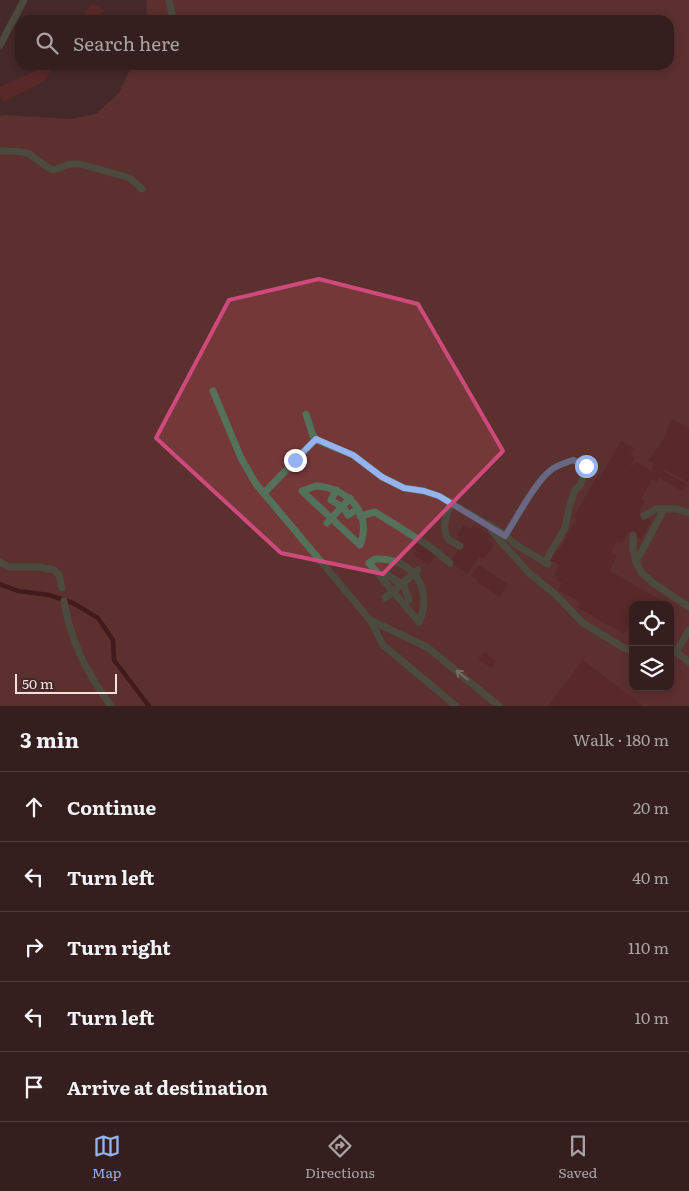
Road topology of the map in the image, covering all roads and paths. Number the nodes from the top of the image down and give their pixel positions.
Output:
1 (24, 0) edge
2 (169, 0) edge
3 (16, 15) edge
4 (172, 15) edge
5 (15, 17) edge
6 (0, 45) edge
7 (0, 151) edge
8 (142, 189) dead end
9 (213, 391) dead end
10 (306, 414) dead end
11 (316, 439) junction
12 (336, 490) junction
13 (264, 493) junction
14 (353, 504) junction
15 (451, 504) junction
16 (342, 507) junction
17 (664, 509) junction
18 (689, 513) edge
19 (644, 516) dead end
20 (329, 520) junction
21 (490, 526) junction
22 (634, 535) dead end
23 (505, 536) junction
24 (460, 546) dead end
25 (0, 562) edge
26 (636, 562) junction
27 (450, 563) dead end
28 (416, 572) junction
29 (388, 575) dead end
30 (402, 584) junction
31 (62, 588) dead end
32 (392, 592) junction
33 (386, 598) dead end
34 (410, 600) dead end
35 (64, 601) dead end
36 (689, 607) edge
37 (370, 620) junction
38 (689, 630) edge
39 (629, 650) edge
40 (674, 651) edge
41 (674, 653) edge
42 (689, 662) edge
43 (111, 706) edge
44 (456, 706) edge
45 (499, 706) edge

1 - 3 lane
2 - 4 lane
5 - 6 lane
7 - 8 lane
9 - 13 lane
10 - 11 lane
11 - 13 lane
11 - 15 lane
12 - 14 lane
12 - 16 lane
12 - 20 lane
13 - 37 lane
14 - 16 lane
14 - 16 lane
14 - 20 lane
14 - 27 lane
15 - 21 lane
15 - 24 lane
16 - 20 lane
17 - 18 lane
17 - 19 lane
17 - 26 lane
21 - 23 lane
21 - 39 lane
22 - 26 lane
23 - 23 lane
25 - 31 lane
26 - 36 lane
28 - 30 lane
28 - 32 lane
28 - 32 lane
29 - 30 lane
30 - 32 lane
30 - 34 lane
32 - 33 lane
35 - 43 lane
37 - 44 lane
45 -> 37 lane
38 - 40 lane
41 - 42 lane

